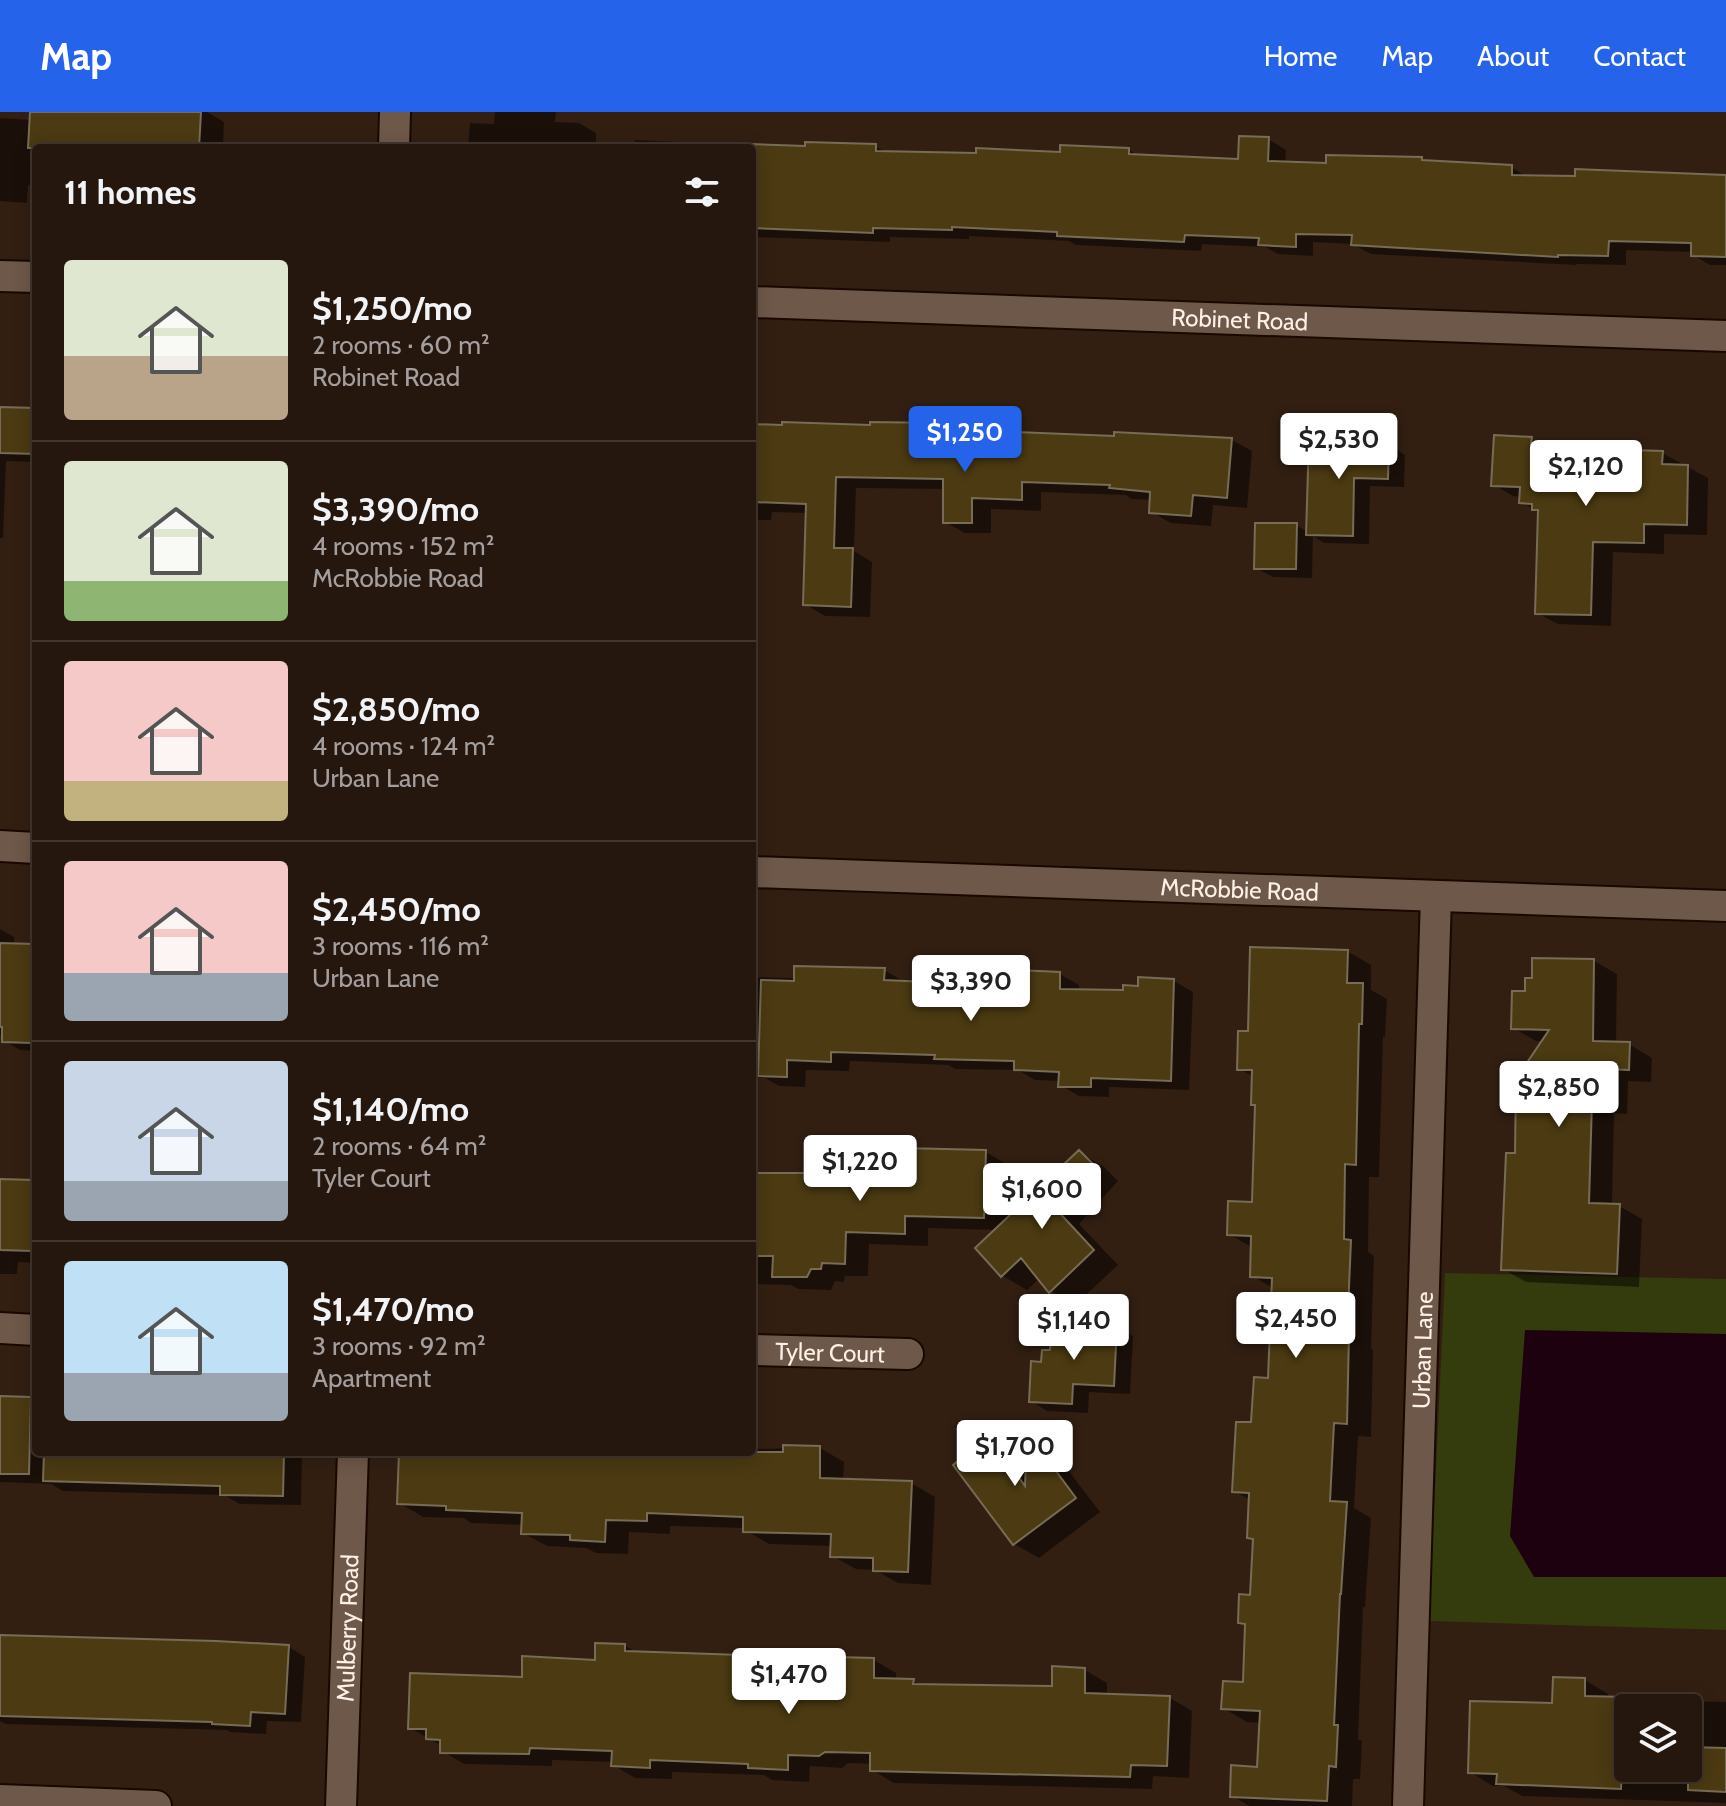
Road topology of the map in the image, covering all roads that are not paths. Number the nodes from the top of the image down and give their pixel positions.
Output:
1 (395, 112) edge
2 (394, 144) edge
3 (0, 276) edge
4 (32, 277) edge
5 (756, 302) edge
6 (1726, 336) edge
7 (0, 846) edge
8 (32, 848) edge
9 (756, 872) edge
10 (1436, 896) junction
11 (1726, 906) edge
12 (0, 1328) edge
13 (32, 1330) edge
14 (756, 1350) edge
15 (908, 1354) dead end
16 (353, 1456) edge
17 (0, 1800) edge
18 (156, 1806) edge
19 (341, 1806) edge
20 (1408, 1806) edge

1 - 2 street
3 - 4 street
5 - 6 street, Robinet Road
7 - 8 street
9 - 10 street, McRobbie Road
10 - 11 street, McRobbie Road
10 - 20 street, Urban Lane
12 - 13 street
14 - 15 street, Tyler Court
16 - 19 street, Mulberry Road
17 - 18 street

